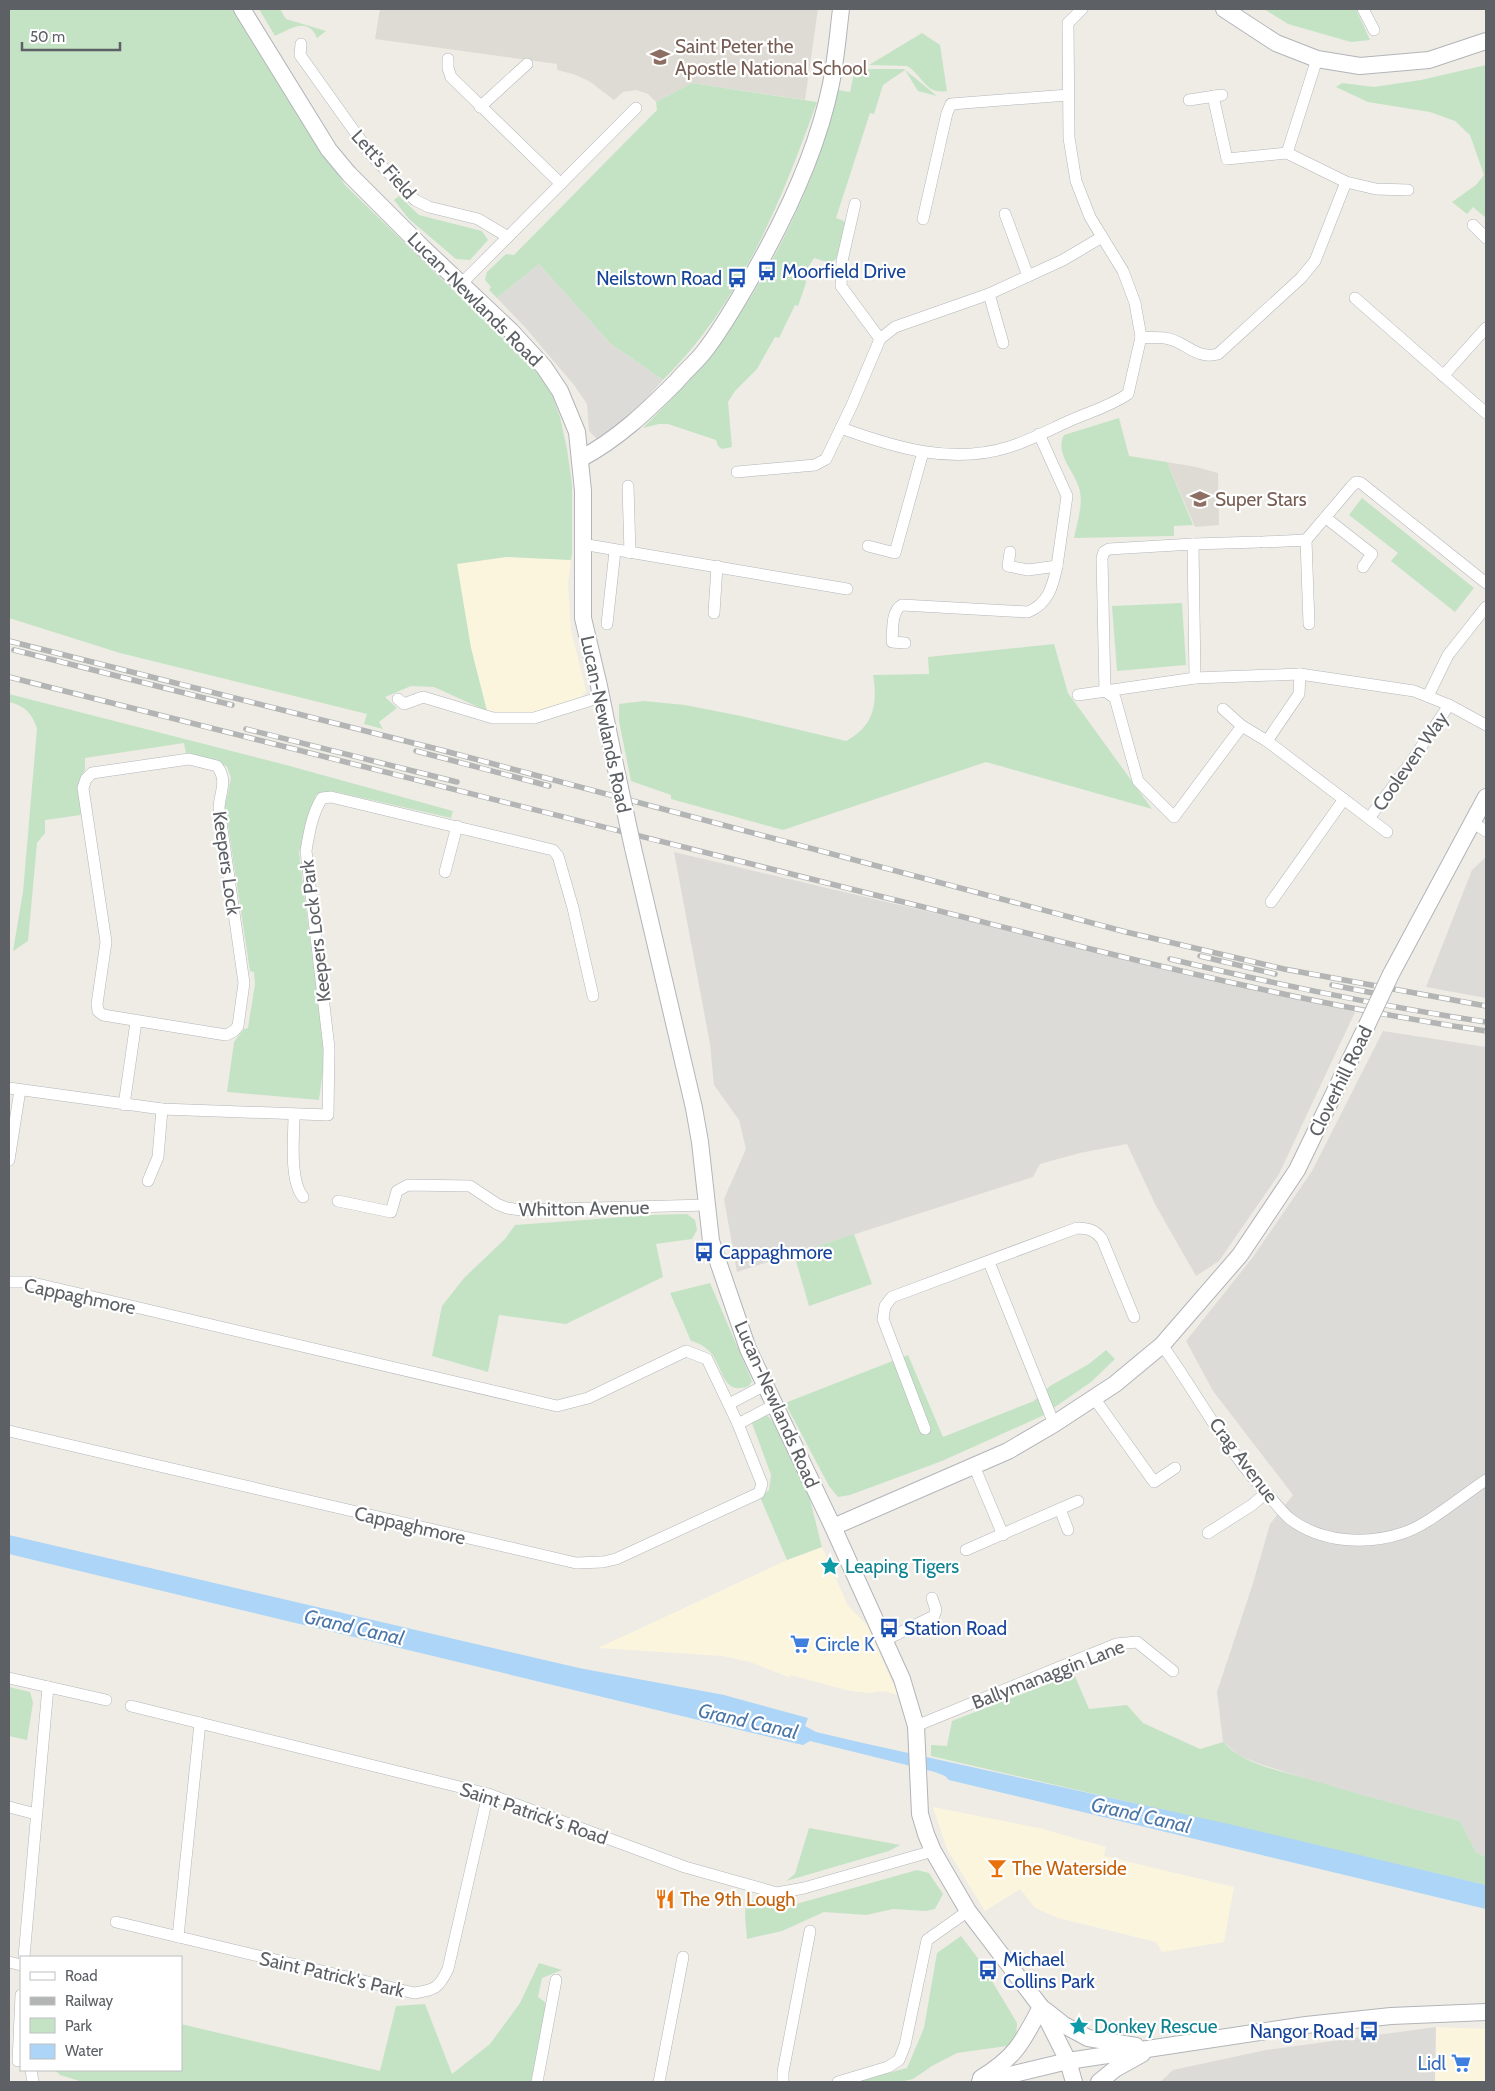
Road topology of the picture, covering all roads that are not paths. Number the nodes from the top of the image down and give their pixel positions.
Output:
1 (242, 9) edge
2 (841, 9) edge
3 (1082, 9) edge
4 (1224, 9) edge
5 (1363, 9) edge
6 (1374, 30) dead end
7 (1486, 41) edge
8 (301, 44) dead end
9 (448, 59) dead end
10 (1317, 59) junction
11 (527, 64) dead end
12 (1068, 95) junction
13 (1189, 100) dead end
14 (480, 107) junction
15 (636, 108) dead end
16 (1287, 153) junction
17 (1346, 182) junction
18 (562, 184) junction
19 (1408, 190) dead end
20 (855, 204) dead end
21 (1005, 214) dead end
22 (923, 219) dead end
23 (1473, 225) dead end
24 (508, 237) junction
25 (1102, 237) junction
26 (1486, 238) edge
27 (1028, 276) junction
28 (462, 283) junction
29 (989, 294) junction
30 (1355, 298) dead end
31 (1486, 328) edge
32 (1141, 337) junction
33 (880, 339) junction
34 (1003, 343) dead end
35 (1443, 376) junction
36 (1486, 413) edge
37 (841, 428) junction
38 (1039, 434) junction
39 (923, 452) junction
40 (580, 460) junction
41 (737, 472) dead end
42 (628, 486) dead end
43 (1326, 518) junction
44 (1306, 540) junction
45 (582, 544) junction
46 (1193, 544) junction
47 (868, 546) dead end
48 (615, 551) junction
49 (1010, 552) dead end
50 (630, 553) junction
51 (717, 566) junction
52 (1057, 566) junction
53 (1363, 567) dead end
54 (1486, 583) edge
55 (847, 589) dead end
56 (1486, 607) edge
57 (714, 613) dead end
58 (607, 624) dead end
59 (1309, 624) dead end
60 (905, 643) dead end
61 (1300, 674) junction
62 (1195, 678) junction
63 (1106, 691) junction
64 (1078, 695) dead end
65 (602, 696) junction
66 (1428, 696) junction
67 (398, 699) dead end
68 (1449, 705) junction
69 (1223, 709) dead end
70 (1486, 725) edge
71 (1242, 726) junction
72 (1267, 741) junction
73 (1486, 796) edge
74 (1344, 799) junction
75 (1370, 818) junction
76 (457, 826) junction
77 (1479, 826) edge
78 (1387, 832) dead end
79 (445, 872) dead end
80 (1271, 902) dead end
81 (593, 996) dead end
82 (136, 1022) junction
83 (14, 1089) edge
84 (124, 1105) junction
85 (162, 1109) junction
86 (294, 1115) junction
87 (9, 1160) edge
88 (148, 1181) dead end
89 (303, 1197) dead end
90 (338, 1201) dead end
91 (706, 1205) junction
92 (989, 1262) junction
93 (9, 1282) edge
94 (1134, 1317) dead end
95 (1162, 1345) junction
96 (765, 1385) junction
97 (1094, 1398) junction
98 (729, 1404) junction
99 (774, 1405) junction
100 (738, 1424) junction
101 (1054, 1424) junction
102 (924, 1429) dead end
103 (9, 1431) edge
104 (974, 1466) junction
105 (1175, 1468) dead end
106 (1486, 1480) edge
107 (1266, 1493) junction
108 (1078, 1501) dead end
109 (1060, 1509) junction
110 (833, 1527) junction
111 (1068, 1530) dead end
112 (1208, 1533) dead end
113 (1003, 1535) junction
114 (966, 1550) dead end
115 (932, 1598) dead end
116 (885, 1640) junction
117 (1173, 1671) dead end
118 (9, 1678) edge
119 (48, 1687) junction
120 (106, 1700) dead end
121 (131, 1706) dead end
122 (200, 1724) junction
123 (916, 1726) junction
124 (488, 1794) junction
125 (9, 1807) edge
126 (36, 1814) junction
127 (933, 1851) junction
128 (968, 1911) junction
129 (116, 1922) dead end
130 (810, 1930) dead end
131 (178, 1937) junction
132 (24, 1956) edge
133 (683, 1957) dead end
134 (556, 1980) dead end
135 (1041, 2007) junction
136 (20, 2008) edge
137 (1486, 2012) edge
138 (1151, 2049) junction
139 (16, 2061) edge
140 (1068, 2061) junction
141 (537, 2082) edge
142 (659, 2082) edge
143 (783, 2082) edge
144 (838, 2082) edge
145 (973, 2082) edge
146 (980, 2082) edge
147 (1074, 2082) edge
148 (1099, 2082) edge

1 - 28 street, Lucan-Newlands Road
2 - 40 street
3 - 12 street
4 - 10 street
5 - 6 street
7 - 10 street
8 - 24 street, Lett's Field
9 - 14 street
10 - 16 street
11 - 14 street
12 - 22 street
12 - 25 street
13 - 16 street
14 - 18 street
15 - 18 street
16 - 17 street
17 - 19 street
17 - 32 street
18 - 24 street
20 - 33 street
21 - 27 street
23 - 26 street
24 - 28 street
25 - 27 street
25 - 32 street
27 - 29 street
28 - 40 street, Lucan-Newlands Road
29 - 33 street
29 - 34 street
30 - 35 street
31 - 35 street
32 - 38 street
33 - 37 street
35 - 36 street
37 - 39 street
37 - 41 street
38 - 39 street
38 - 52 street
39 - 47 street
40 - 45 street, Lucan-Newlands Road
42 - 50 street
43 - 44 street
43 - 53 street
43 - 54 street
44 - 46 street
44 - 59 street
45 - 48 street
45 - 65 street, Lucan-Newlands Road
46 - 62 street
46 - 63 street
48 - 50 street
48 - 58 street
49 - 52 street
50 - 51 street
51 - 55 street
51 - 57 street
52 - 60 street
56 - 66 street
61 - 62 street
61 - 66 street
61 - 72 street
62 - 63 street
63 - 64 street
63 - 71 street
65 - 67 street
65 - 91 street, Lucan-Newlands Road, bridge
66 - 68 street
68 - 70 street
68 - 75 street, Cooleven Way
69 - 71 street
71 - 72 street
72 - 74 street
73 - 77 street, Cloverhill Road
74 - 75 street
74 - 80 street
75 - 78 street
76 - 79 street
76 - 81 street, Keepers Lock Park
76 - 86 street, Keepers Lock Park
77 - 95 street, Cloverhill Road, bridge
82 - 82 street, Keepers Lock
82 - 84 street
83 - 84 street
83 - 87 street
84 - 85 street
85 - 86 street
85 - 88 street
86 - 89 street
90 - 91 street, Whitton Avenue
91 - 96 street, Lucan-Newlands Road
92 - 94 street
92 - 101 street
92 - 102 street
93 - 98 street, Cappaghmore
95 - 97 street
95 - 107 street, Crag Avenue
96 - 98 street
96 - 99 street, Lucan-Newlands Road
97 - 101 street
97 - 105 street
98 - 100 street, Cappaghmore
99 - 100 street
99 - 110 street, Lucan-Newlands Road
100 - 103 street, Cappaghmore
101 - 104 street
104 - 110 street
104 - 113 street
106 - 107 street, Crag Avenue
107 - 112 street
108 - 109 street
109 - 111 street
109 - 113 street
110 - 116 street, Lucan-Newlands Road
113 - 114 street
115 - 116 street
116 - 123 street, Lucan-Newlands Road
117 - 123 street, Ballymanaggin Lane
118 - 119 street
119 - 120 street
119 - 126 street
121 - 122 street, Saint Patrick's Road
122 - 124 street, Saint Patrick's Road
122 - 131 street
123 - 127 street, Lucan-Newlands Road
124 - 127 street, Saint Patrick's Road
124 - 131 street, Saint Patrick's Park
125 - 126 street
126 - 132 street
127 - 128 street, Lucan-Newlands Road
128 - 135 street, Lucan-Newlands Road
128 - 144 street
129 - 131 street, Saint Patrick's Park
130 - 143 street
133 - 142 street
134 - 141 street
135 - 138 street
135 - 140 street
135 - 145 street
136 - 139 street
137 - 138 street
138 - 140 street
138 - 148 street
140 - 146 street
140 - 147 street

